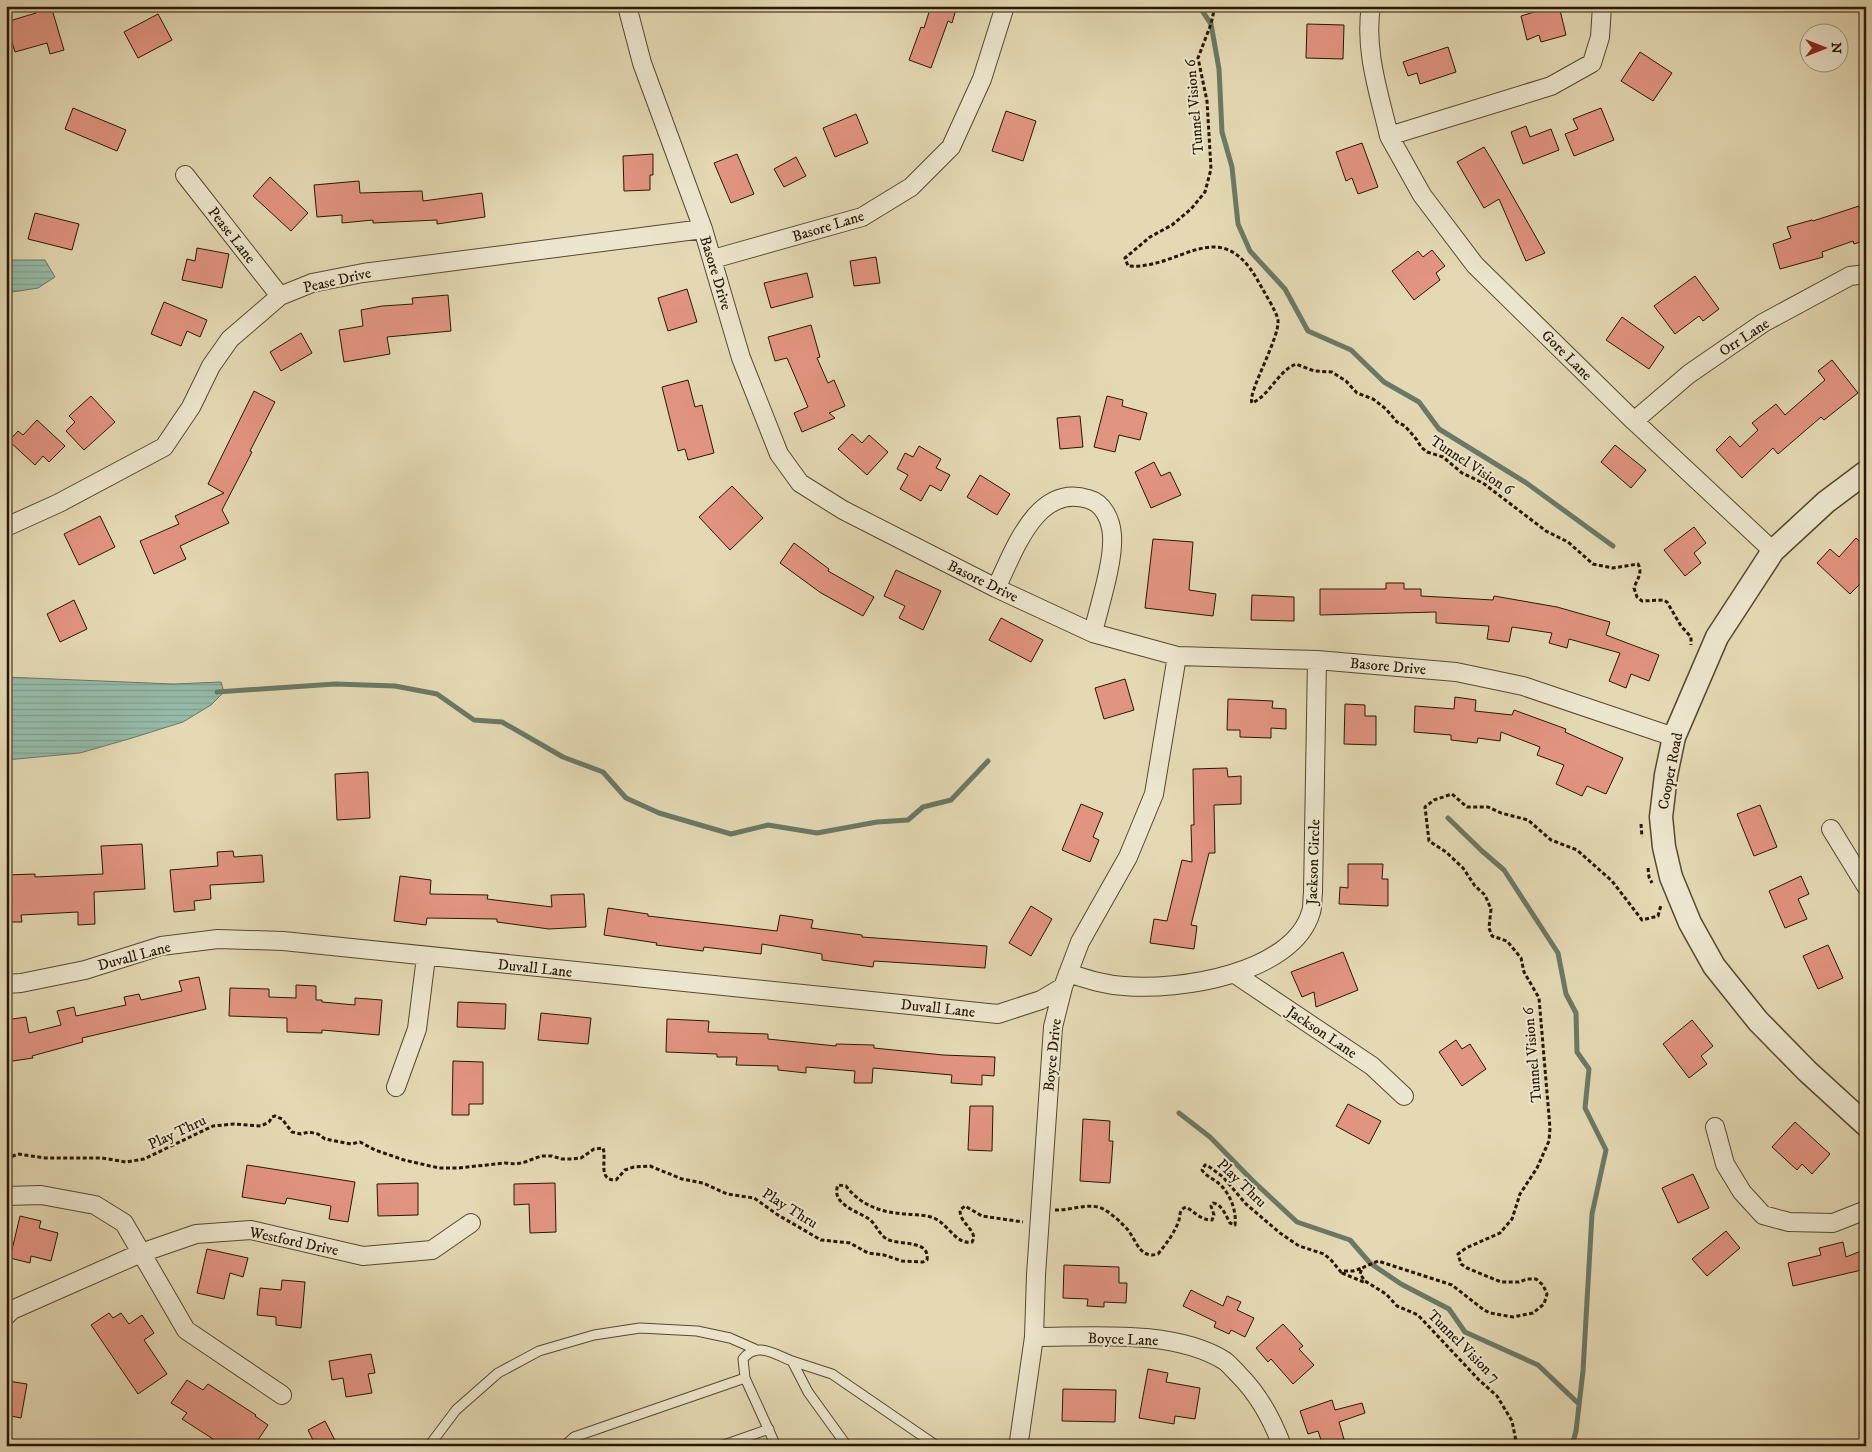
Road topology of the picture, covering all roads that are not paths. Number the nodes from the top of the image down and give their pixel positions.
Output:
1 (628, 6) edge
2 (1005, 6) edge
3 (1370, 6) edge
4 (1602, 6) edge
5 (1389, 136) junction
6 (185, 175) dead end
7 (703, 229) junction
8 (713, 259) junction
9 (1866, 274) edge
10 (280, 296) junction
11 (1634, 421) junction
12 (1865, 474) edge
13 (6, 527) edge
14 (1773, 551) junction
15 (996, 588) junction
16 (1093, 633) junction
17 (1176, 656) junction
18 (1317, 660) junction
19 (1674, 737) junction
20 (1831, 829) dead end
21 (1866, 886) edge
22 (426, 957) junction
23 (1235, 974) junction
24 (1066, 980) junction
25 (6, 984) edge
26 (396, 1087) dead end
27 (1404, 1096) dead end
28 (1866, 1125) edge
29 (1714, 1127) dead end
30 (6, 1196) edge
31 (1866, 1210) edge
32 (471, 1223) dead end
33 (141, 1253) junction
34 (6, 1316) edge
35 (1034, 1337) junction
36 (754, 1349) junction
37 (792, 1360) junction
38 (745, 1378) junction
39 (282, 1395) dead end
40 (769, 1428) junction
41 (429, 1446) edge
42 (564, 1446) edge
43 (721, 1446) edge
44 (776, 1446) edge
45 (848, 1446) edge
46 (937, 1446) edge
47 (1016, 1446) edge
48 (1282, 1446) edge

1 - 7 street, Basore Drive
2 - 8 street, Basore Lane
3 - 5 street, Gore Lane
4 - 5 street
5 - 11 street, Gore Lane
6 - 10 street, Pease Lane
7 - 8 street, Basore Drive
7 - 10 street, Pease Drive
8 - 15 street, Basore Drive
9 - 11 street, Orr Lane
10 - 13 street, Pease Drive
11 - 14 street, Gore Lane
12 - 14 street, Cooper Road
14 - 19 street, Cooper Road
15 - 16 street, Basore Drive
15 - 16 street
16 - 17 street, Basore Drive
17 - 18 street, Basore Drive
17 - 24 street, Boyce Drive
18 - 19 street, Basore Drive
18 - 23 street, Jackson Circle
19 - 28 street, Cooper Road
20 - 21 street
22 - 24 street, Duvall Lane
22 - 25 street, Duvall Lane
22 - 26 street
23 - 24 street, Jackson Circle
23 - 27 street, Jackson Lane
24 - 35 street, Boyce Drive
29 - 31 street
30 - 33 street
32 - 33 street, Westford Drive
33 - 34 street, Westford Drive
33 - 39 street
35 - 47 street, Boyce Drive
35 - 48 street, Boyce Lane
36 - 37 lane
36 - 38 lane
36 - 41 lane
37 - 45 lane
37 - 46 lane
38 - 40 lane
38 - 42 lane
40 - 43 lane
40 - 44 lane

